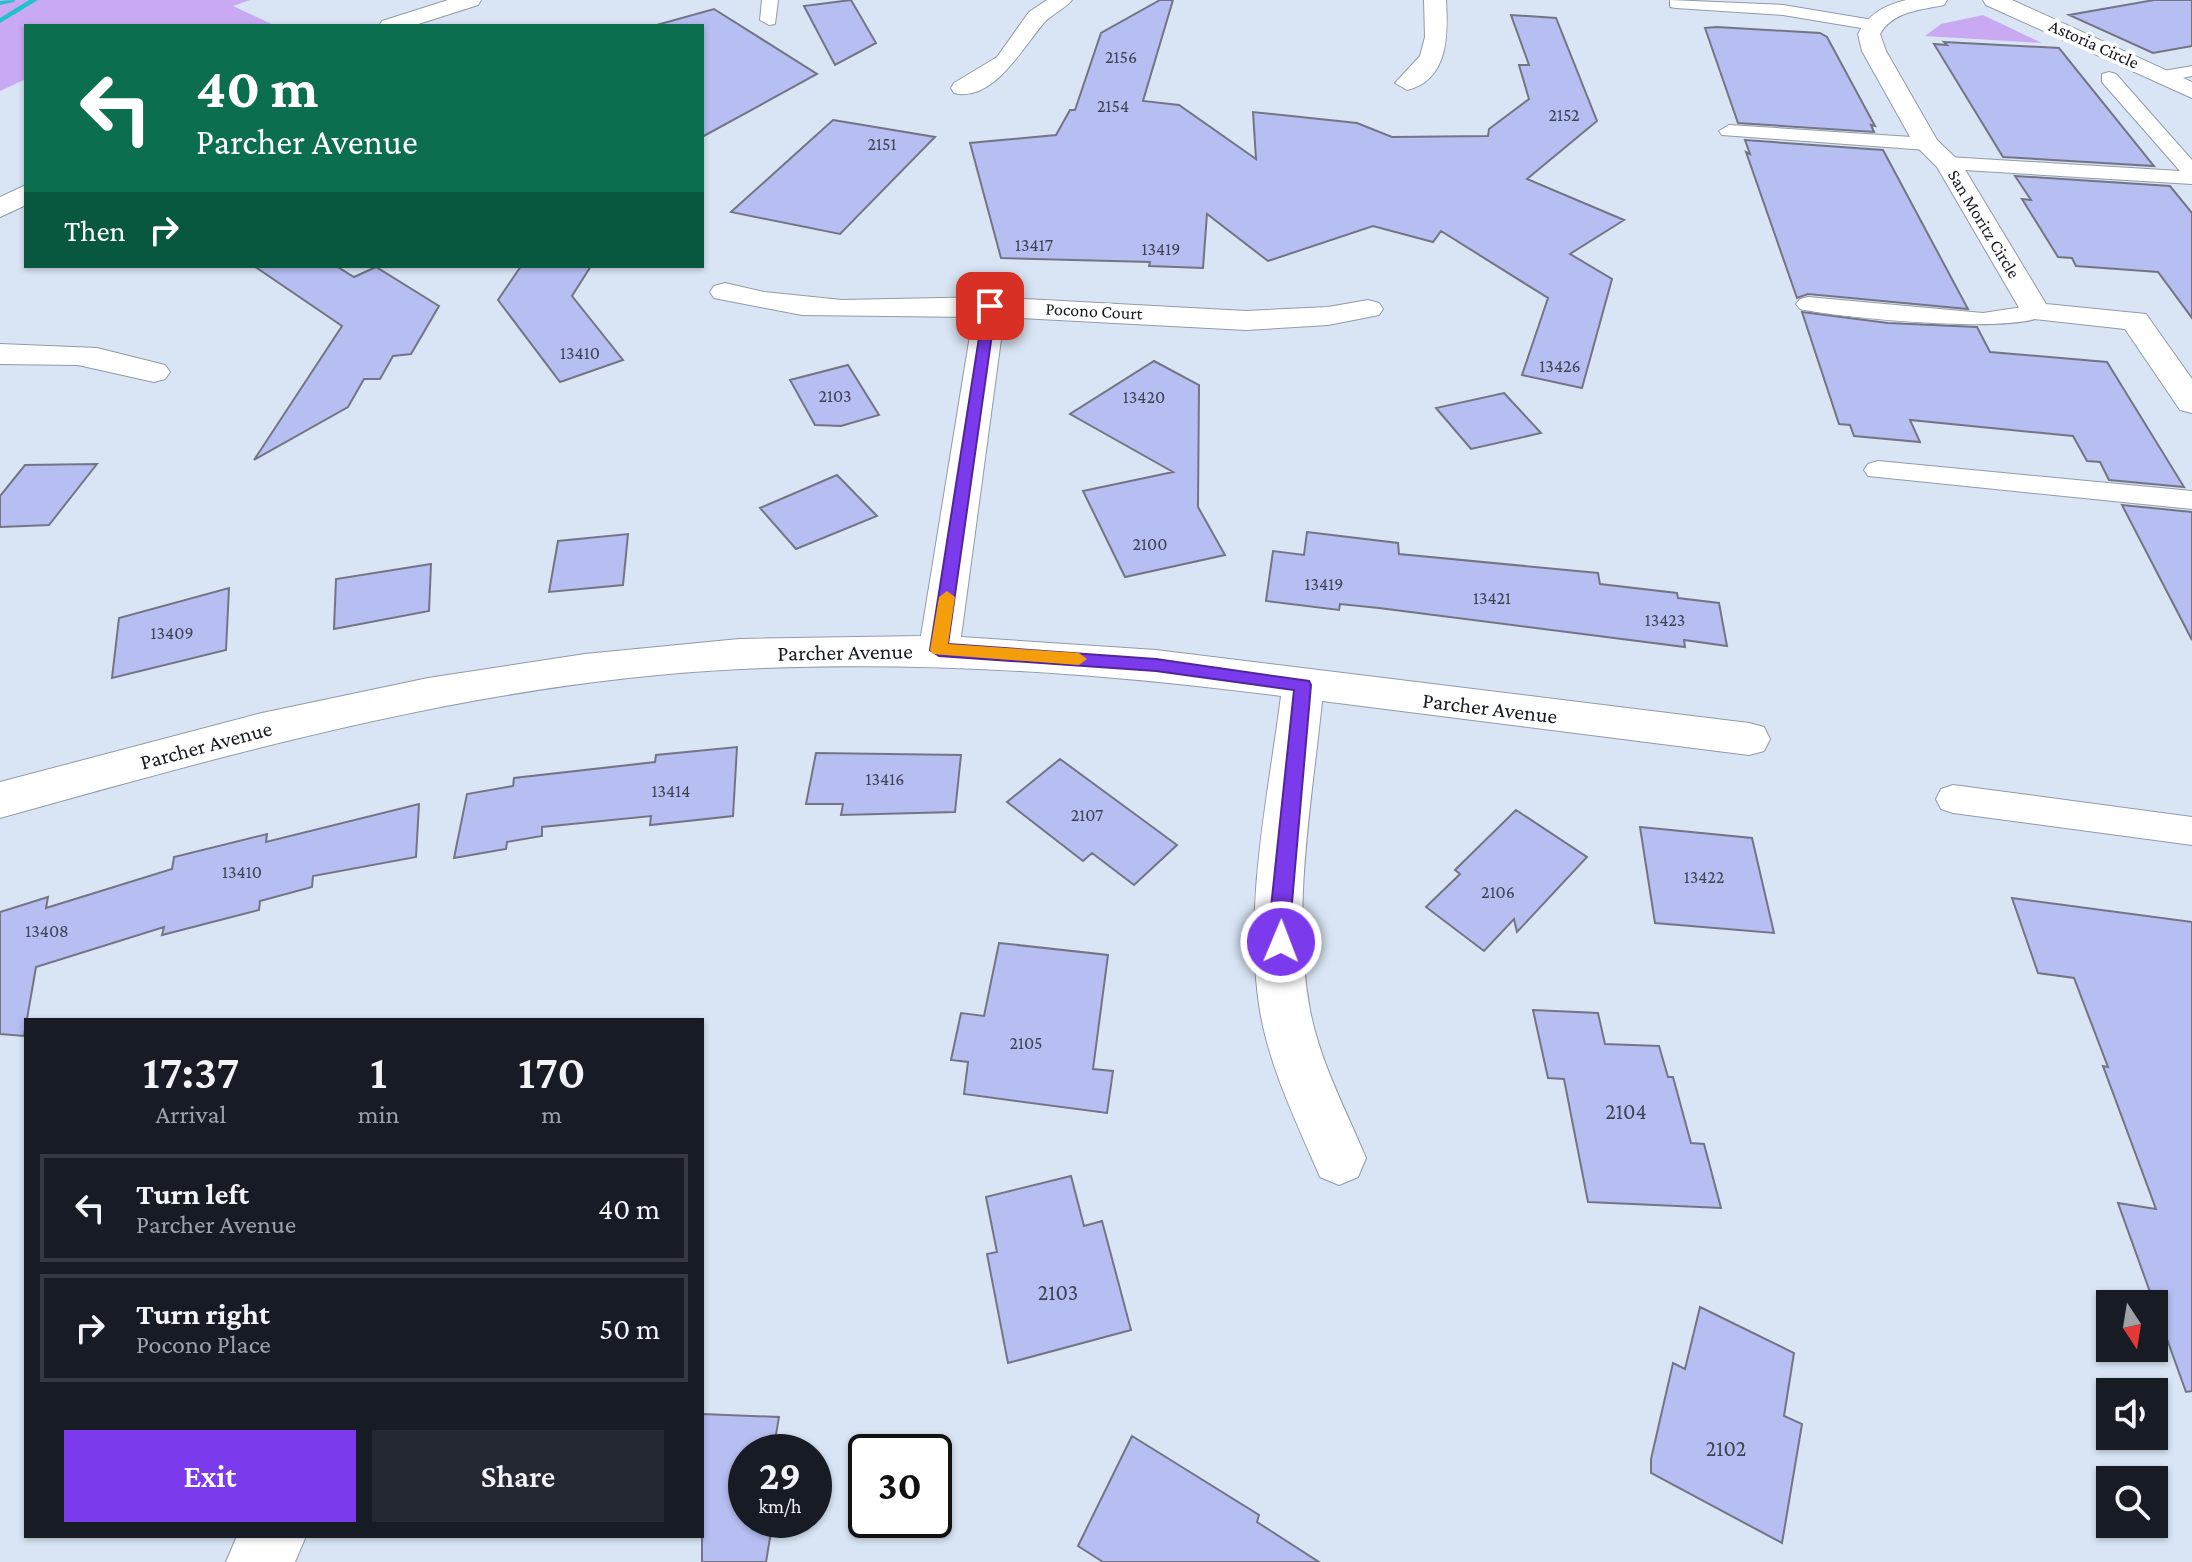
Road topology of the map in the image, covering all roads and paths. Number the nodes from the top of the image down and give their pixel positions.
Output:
1 (470, 0) edge
2 (770, 0) edge
3 (1061, 0) edge
4 (1435, 0) edge
5 (1936, 0) edge
6 (1994, 0) edge
7 (1676, 3) dead end
8 (769, 20) dead end
9 (396, 24) edge
10 (1873, 25) junction
11 (2192, 71) edge
12 (2165, 76) junction
13 (2109, 78) dead end
14 (1407, 83) dead end
15 (963, 88) dead end
16 (2192, 91) edge
17 (1729, 131) dead end
18 (1927, 144) junction
19 (1948, 163) junction
20 (2192, 175) edge
21 (24, 194) edge
22 (0, 209) edge
23 (725, 292) dead end
24 (1808, 304) dead end
25 (990, 306) junction
26 (1368, 309) dead end
27 (2036, 312) junction
28 (0, 354) edge
29 (154, 372) dead end
30 (2192, 403) edge
31 (1878, 470) dead end
32 (2192, 500) edge
33 (939, 650) junction
34 (1303, 685) junction
35 (1749, 739) dead end
36 (1953, 799) dead end
37 (0, 800) edge
38 (2192, 831) edge
39 (1339, 1158) dead end
40 (272, 1538) edge
41 (259, 1562) edge

1 - 9 street
2 - 8 lane
3 - 15 street
4 - 14 street
5 - 10 street
6 - 12 street, Astoria Circle
7 - 10 lane
10 - 18 street, San Moritz Circle
11 - 12 lane
12 - 16 street, Astoria Circle
13 - 20 lane
17 - 18 lane
18 - 19 street, San Moritz Circle
19 - 20 lane
19 - 27 street, San Moritz Circle
21 - 22 street
23 - 25 street, Pocono Court
24 - 27 lane
25 - 26 street, Pocono Court
25 - 33 street
27 - 30 street
28 - 29 street
31 - 32 lane
33 - 34 street, Parcher Avenue
33 - 37 street, Parcher Avenue
34 - 35 street, Parcher Avenue
34 - 39 street
36 - 38 lane
40 - 41 street

